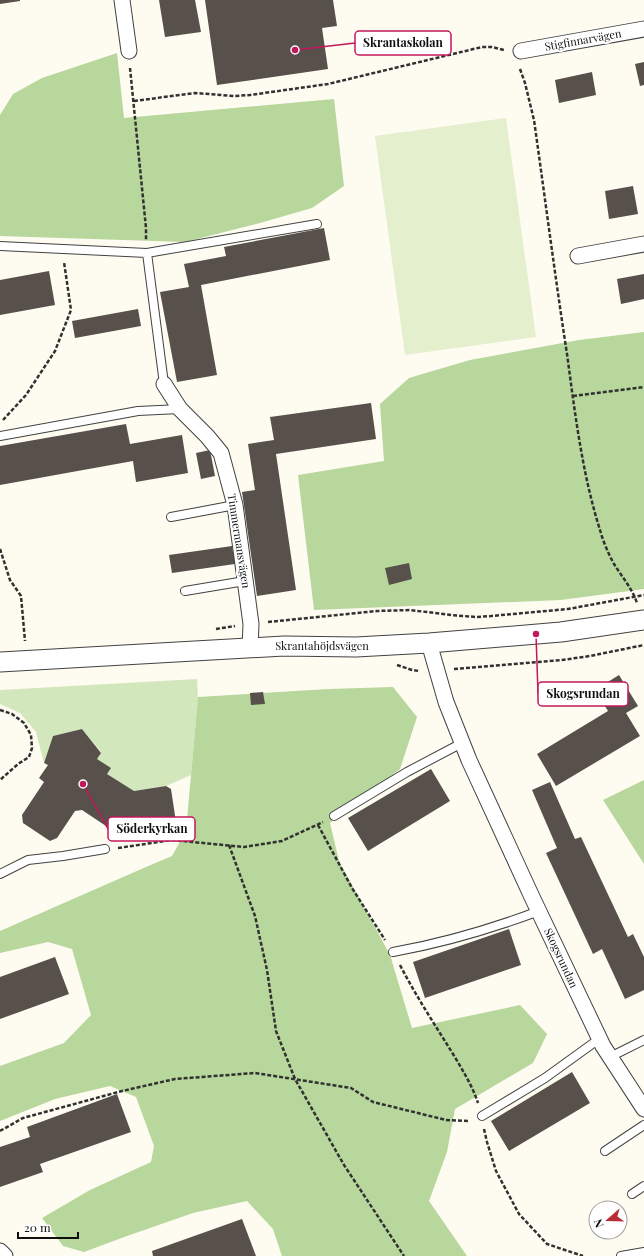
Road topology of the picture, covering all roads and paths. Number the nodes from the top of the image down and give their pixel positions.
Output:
1 (122, 0) edge
2 (644, 28) edge
3 (129, 52) joint
4 (516, 56) junction
5 (134, 101) junction
6 (317, 224) dead end
7 (644, 244) edge
8 (0, 246) edge
9 (62, 249) junction
10 (146, 254) junction
11 (578, 256) dead end
12 (164, 384) joint
13 (644, 387) edge
14 (572, 396) junction
15 (180, 409) junction
16 (0, 424) edge
17 (0, 436) edge
18 (235, 505) junction
19 (171, 517) dead end
20 (0, 549) edge
21 (245, 581) junction
22 (185, 591) dead end
23 (644, 594) edge
24 (634, 596) junction
25 (643, 620) edge
26 (251, 624) junction
27 (209, 629) dead end
28 (25, 641) junction
29 (33, 641) dead end
30 (19, 642) dead end
31 (429, 643) junction
32 (250, 648) junction
33 (0, 662) edge
34 (0, 710) edge
35 (462, 743) junction
36 (0, 780) edge
37 (334, 816) joint
38 (318, 825) junction
39 (229, 846) junction
40 (105, 849) joint
41 (0, 874) edge
42 (538, 910) junction
43 (393, 952) junction
44 (599, 1039) junction
45 (644, 1040) edge
46 (610, 1057) junction
47 (295, 1079) junction
48 (644, 1109) edge
49 (482, 1116) junction
50 (644, 1125) edge
51 (0, 1131) edge
52 (605, 1151) dead end
53 (644, 1186) edge
54 (632, 1194) dead end
55 (0, 1251) edge
56 (644, 1252) edge
57 (5, 1256) edge
58 (404, 1256) edge
59 (583, 1256) edge
60 (621, 1256) edge

1 - 3 street
2 - 4 street, Stigfinnarvägen
3 - 5 path
4 - 5 path
4 - 14 path
5 - 10 path
6 - 10 lane
7 - 11 street
8 - 9 lane
9 - 10 lane
9 - 16 path
10 - 12 lane
12 - 15 street, Timmermansvägen
13 - 14 path
14 - 24 path
15 - 17 lane
15 - 18 street, Timmermansvägen
18 - 19 lane
18 - 21 street, Timmermansvägen
20 - 28 path
21 - 22 lane
21 - 26 street, Timmermansvägen
23 - 24 path
24 - 25 path
24 - 26 path
25 - 31 street, Skrantahöjdsvägen
26 - 27 path
26 - 32 street, Timmermansvägen
28 - 29 path
28 - 30 path
31 - 32 street, Skrantahöjdsvägen
31 - 35 street, Skogsrundan
32 - 33 street, Skrantahöjdsvägen
34 - 36 path
35 - 37 lane
35 - 42 street, Skogsrundan
37 - 38 path
38 - 39 path
38 - 43 path
39 - 40 path
39 - 47 path
40 - 41 lane
42 - 43 lane
42 - 44 street, Skogsrundan
43 - 49 path
44 - 46 street, Skogsrundan
44 - 49 lane
45 - 46 lane
46 - 48 street, Skogsrundan
47 - 49 path
47 - 51 path
47 - 58 path
49 - 59 path
50 - 52 lane
53 - 54 lane
55 - 57 street
56 - 60 lane

